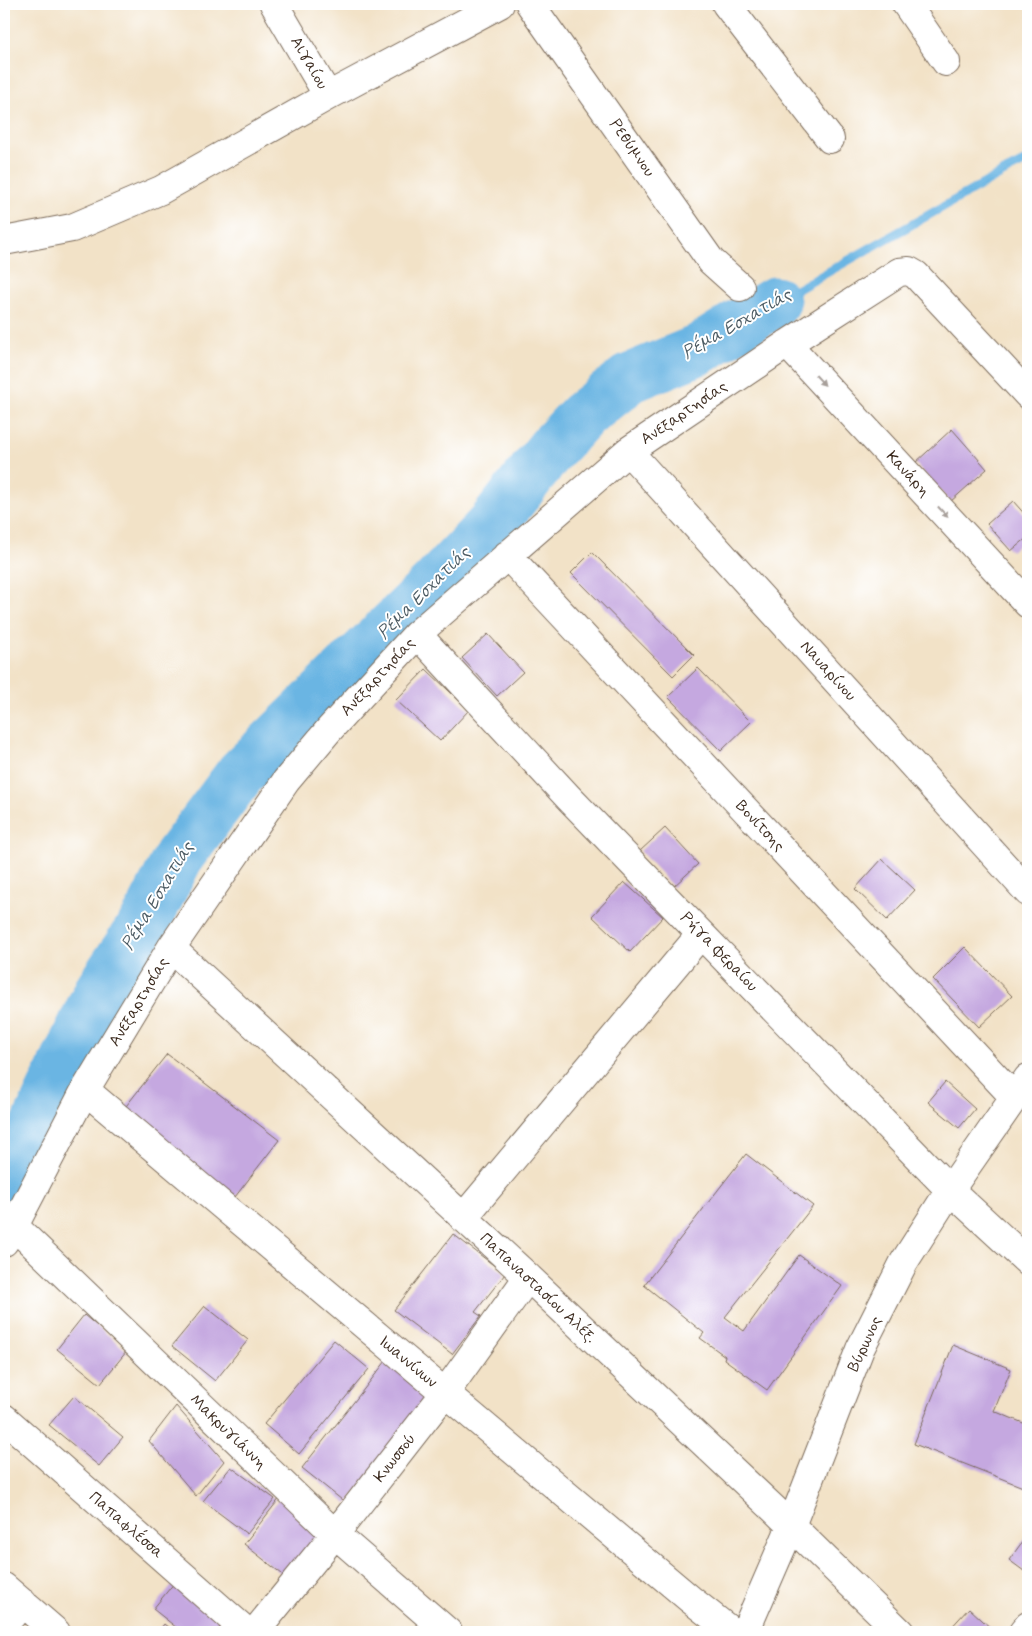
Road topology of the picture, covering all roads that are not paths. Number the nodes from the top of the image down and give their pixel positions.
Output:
1 (274, 4) edge
2 (500, 4) edge
3 (530, 4) edge
4 (726, 4) edge
5 (906, 4) edge
6 (946, 62) dead end
7 (328, 96) junction
8 (830, 140) dead end
9 (4, 241) edge
10 (740, 287) dead end
11 (787, 344) junction
12 (1028, 395) edge
13 (628, 450) junction
14 (507, 555) junction
15 (1028, 604) edge
16 (417, 634) junction
17 (1028, 892) edge
18 (701, 934) junction
19 (171, 948) junction
20 (1021, 1088) edge
21 (86, 1090) junction
22 (950, 1190) junction
23 (463, 1218) junction
24 (9, 1234) edge
25 (1028, 1262) edge
26 (528, 1277) junction
27 (446, 1393) junction
28 (4, 1418) edge
29 (791, 1526) junction
30 (335, 1534) junction
31 (13, 1595) edge
32 (4, 1624) edge
33 (1028, 1626) edge
34 (56, 1632) edge
35 (247, 1632) edge
36 (255, 1632) edge
37 (448, 1632) edge
38 (732, 1632) edge
39 (745, 1632) edge
40 (900, 1632) edge
41 (1023, 1632) edge

1 - 7 street, Αιγαίου
2 - 7 street
3 - 10 street, Ρεθύμνου
4 - 8 street
5 - 6 street
7 - 9 street
11 - 12 street, Ανεξαρτησίας
11 - 13 street, Ανεξαρτησίας
11 -> 15 street, Κανάρη
13 - 14 street, Ανεξαρτησίας
13 - 17 street, Ναυαρίνου
14 - 16 street, Ανεξαρτησίας
14 - 20 street, Βονίτσης
16 - 18 street, Ρήγα Φεραίου
16 - 19 street, Ανεξαρτησίας
18 - 22 street, Ρήγα Φεραίου
18 - 23 street
19 - 21 street, Ανεξαρτησίας
19 - 23 street, Παπαναστασίου Αλέξ.
20 - 22 street, Βύρωνος
21 - 24 street, Ανεξαρτησίας
21 - 27 street, Ιωαννίνων
22 - 25 street, Ρήγα Φεραίου
22 - 29 street, Βύρωνος
23 - 26 street, Παπαναστασίου Αλέξ.
24 - 30 street, Μακρυγιάννη
26 - 27 street, Κνωσσού
26 - 29 street, Παπαναστασίου Αλέξ.
27 - 30 street, Κνωσσού
27 - 38 street, Ιωαννίνων
28 - 35 street, Παπαφλέσσα
29 - 39 street, Βύρωνος
29 - 40 street, Παπαναστασίου Αλέξ.
30 - 36 street, Κνωσσού
30 - 37 street, Μακρυγιάννη
31 - 32 street
31 - 34 street
33 - 41 street

